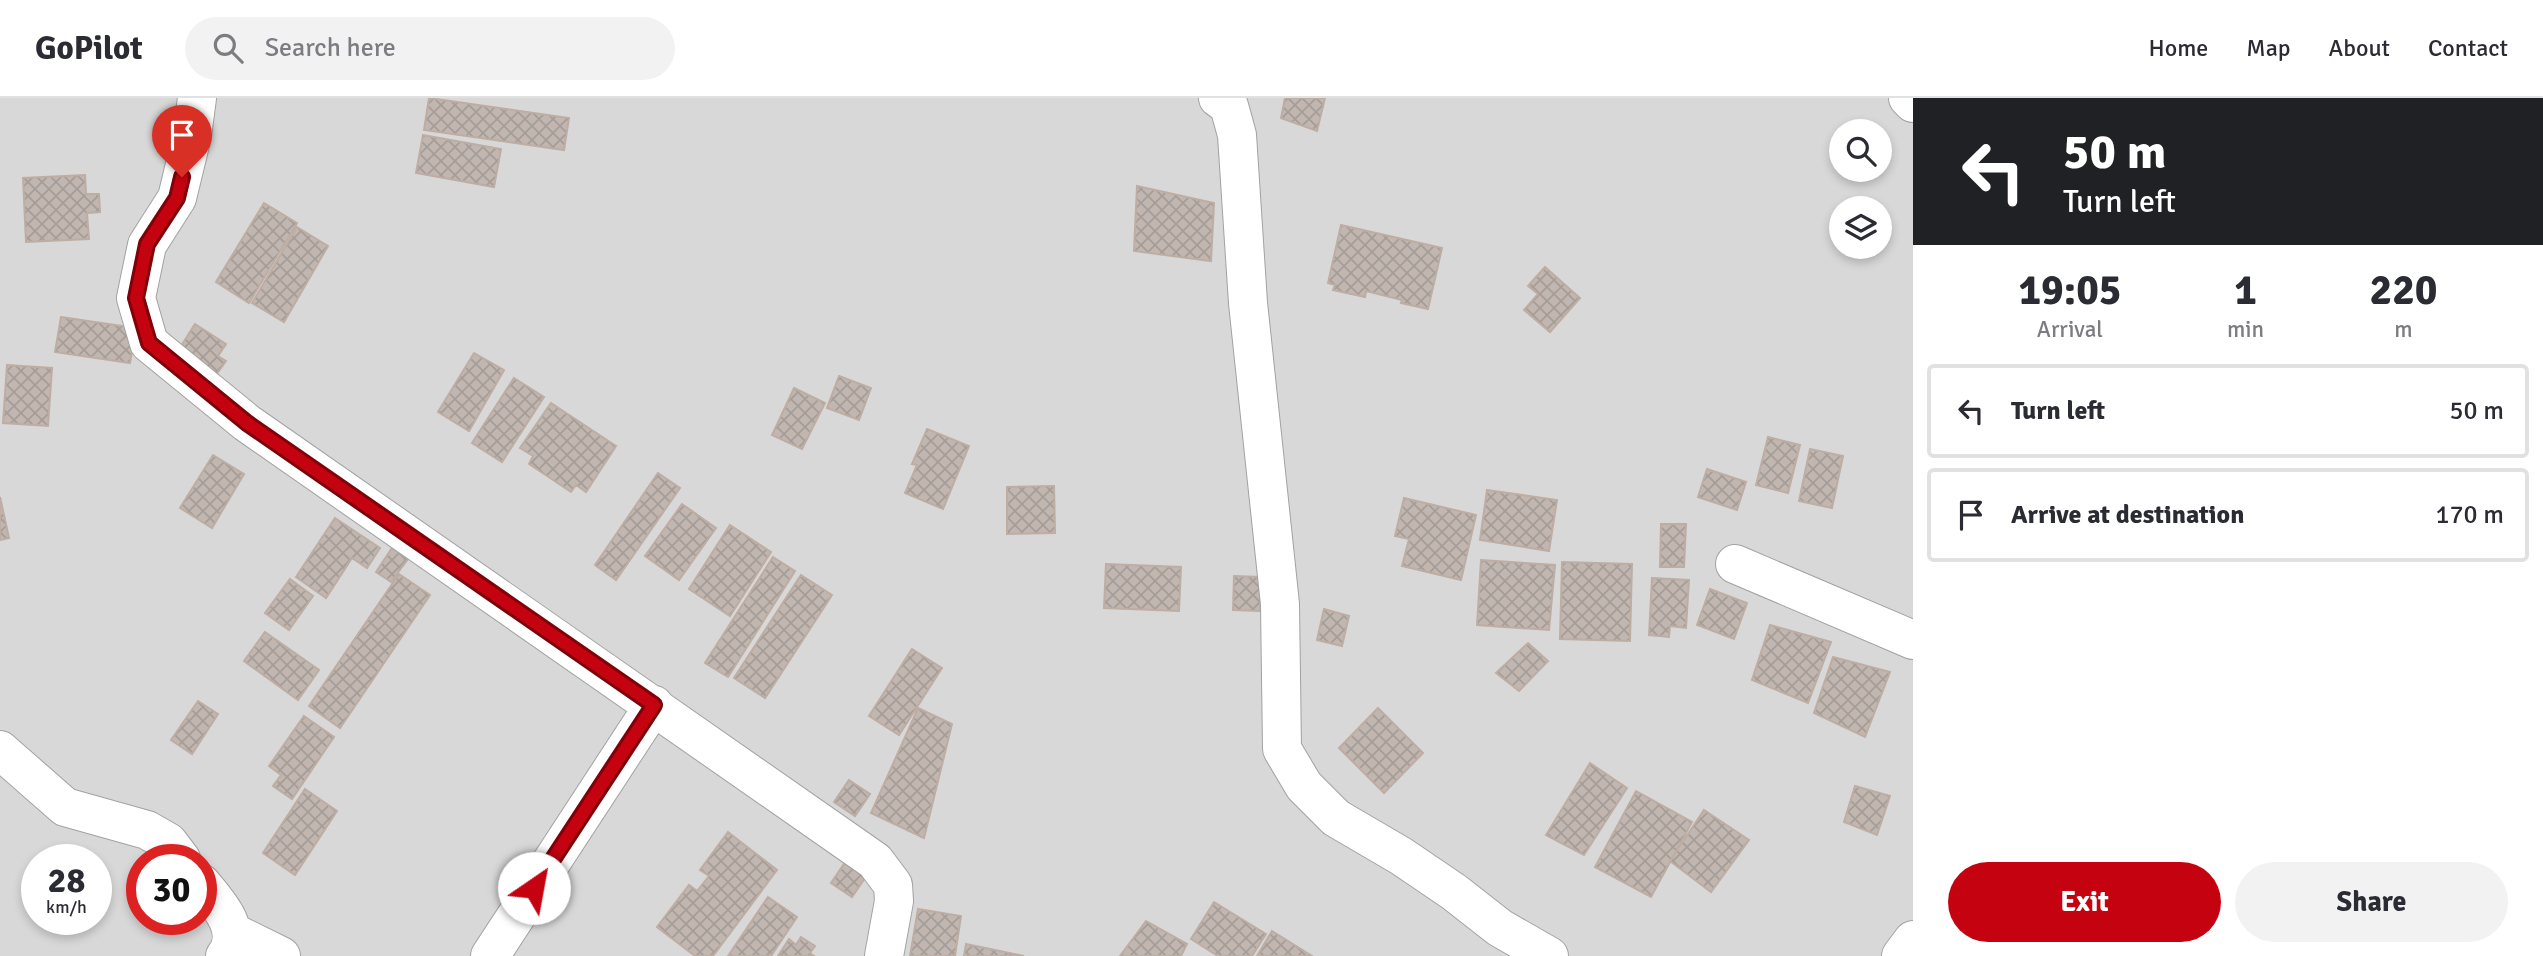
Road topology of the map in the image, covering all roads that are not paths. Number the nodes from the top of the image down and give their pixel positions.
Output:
1 (197, 98) edge
2 (1908, 98) edge
3 (1225, 101) edge
4 (1913, 103) edge
5 (1735, 564) dead end
6 (1913, 640) edge
7 (654, 705) junction
8 (0, 750) edge
9 (170, 844) edge
10 (217, 902) edge
11 (1913, 940) edge
12 (229, 944) edge
13 (281, 956) edge
14 (489, 956) edge
15 (884, 956) edge
16 (1549, 956) edge
17 (1901, 956) edge

1 - 7 street
2 - 4 street
3 - 16 street
5 - 6 street
7 - 14 street
7 - 15 street
8 - 9 street
10 - 12 street
11 - 17 street
12 - 13 street

